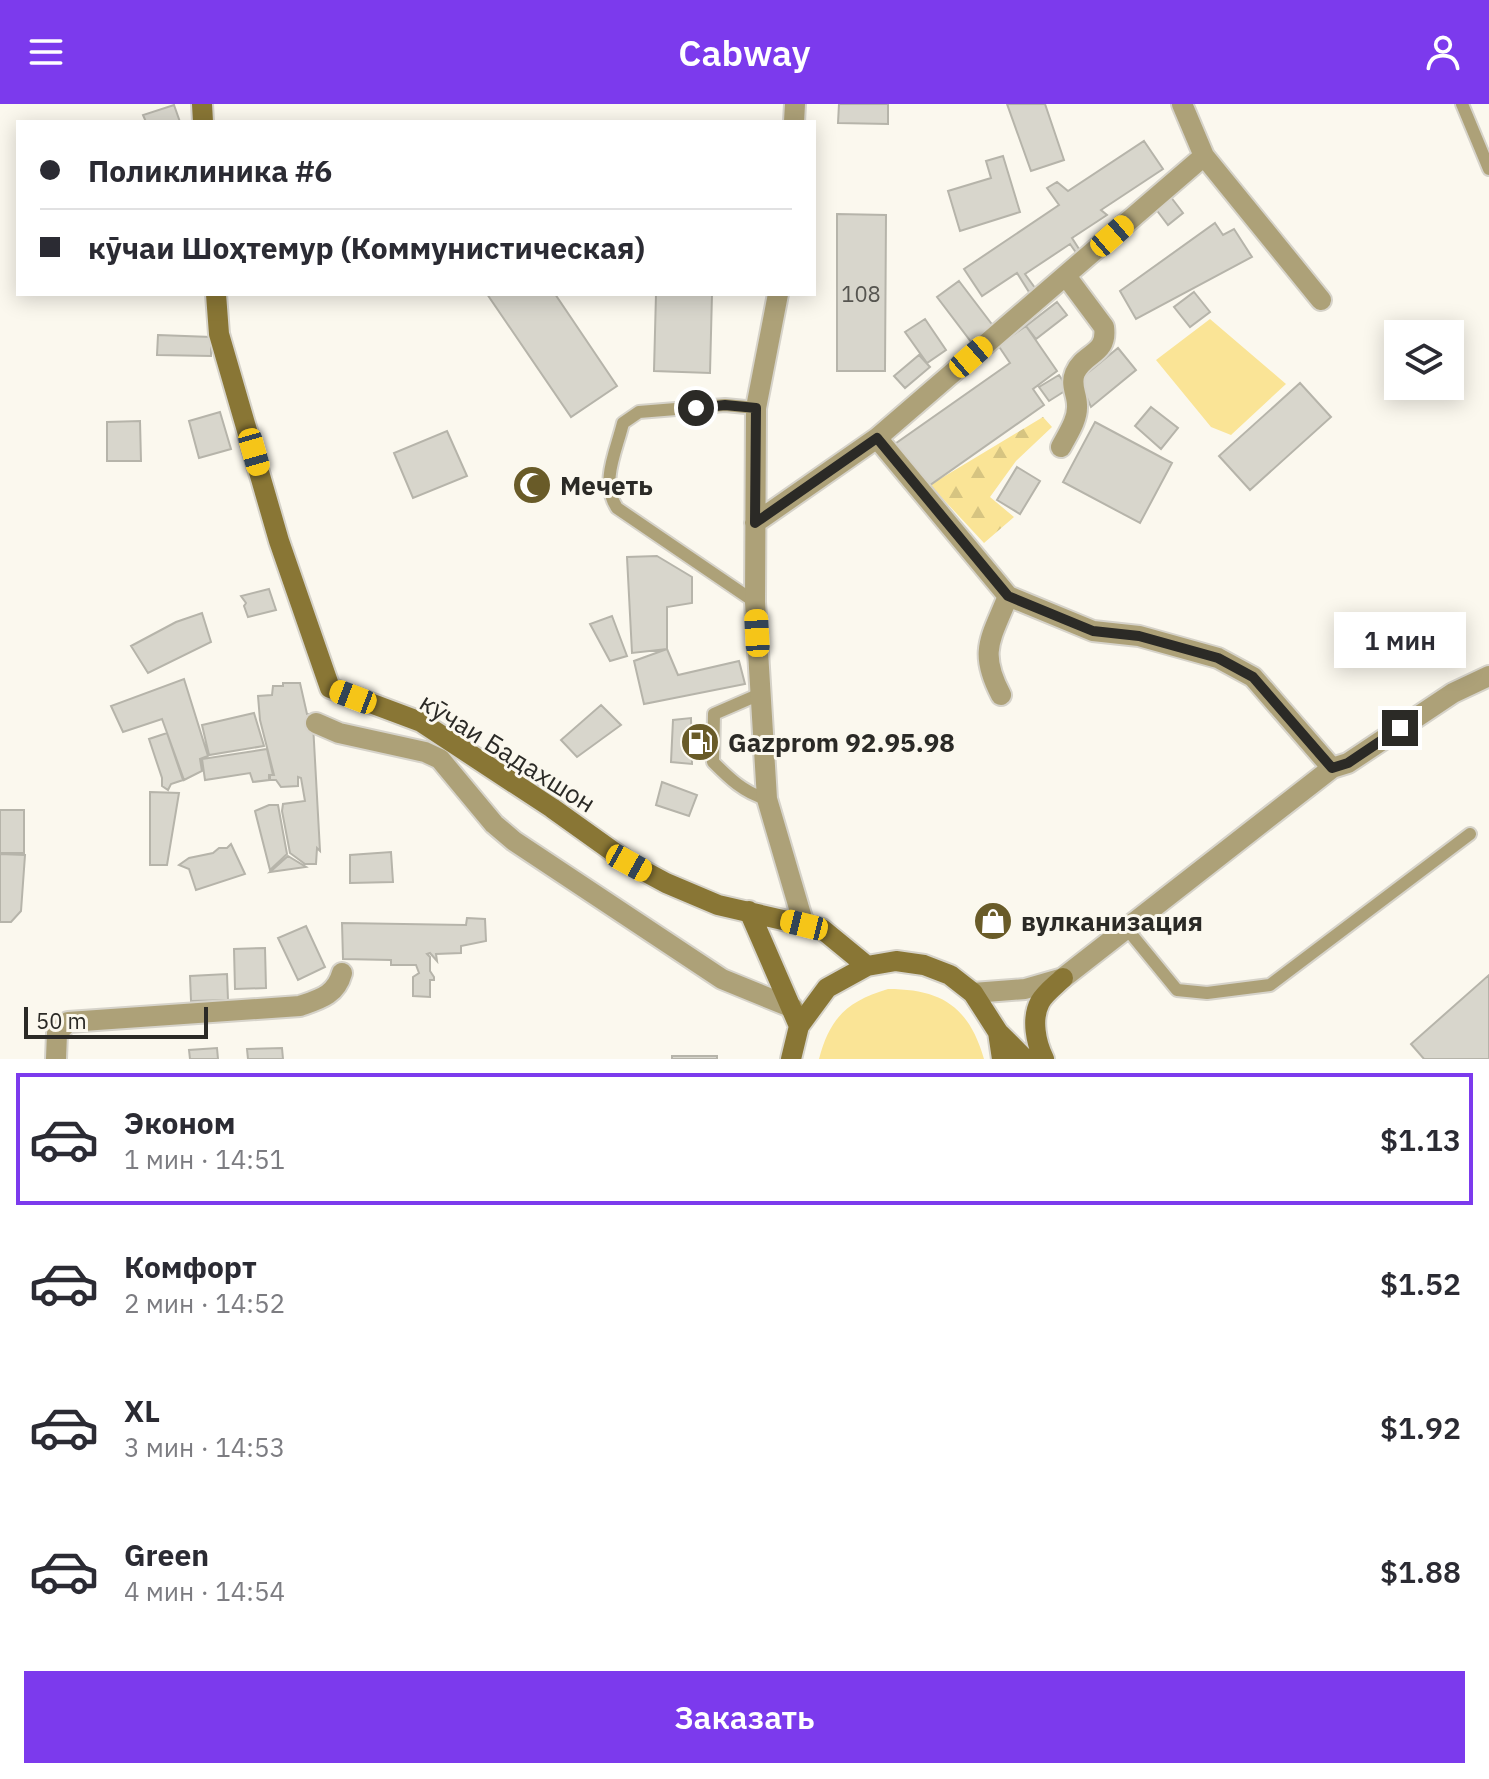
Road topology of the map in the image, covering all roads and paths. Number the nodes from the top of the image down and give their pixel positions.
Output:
1 (1182, 104) edge
2 (1462, 104) edge
3 (1204, 156) junction
4 (1489, 169) edge
5 (1066, 276) junction
6 (216, 296) edge
7 (778, 296) edge
8 (1321, 300) dead end
9 (756, 408) junction
10 (877, 438) junction
11 (1061, 447) dead end
12 (755, 523) junction
13 (1008, 596) junction
14 (755, 602) junction
15 (1489, 676) edge
16 (760, 694) junction
17 (1001, 695) dead end
18 (316, 723) dead end
19 (1332, 768) junction
20 (767, 799) junction
21 (1470, 834) dead end
22 (749, 911) junction
23 (804, 925) junction
24 (1127, 929) junction
25 (867, 966) junction
26 (342, 973) dead end
27 (1063, 978) junction
28 (973, 993) junction
29 (796, 1017) junction
30 (998, 1032) junction
31 (56, 1059) edge
32 (791, 1059) edge
33 (1002, 1059) edge
34 (1025, 1059) edge
35 (1044, 1059) edge

1 - 3 street
2 - 4 lane
3 - 5 street
3 - 8 street
5 - 10 street
5 - 11 street
6 - 22 main road, кӯчаи Бадахшон
7 - 9 street
9 - 12 street
9 - 14 lane
10 - 12 street
10 - 13 street
12 - 14 street
13 - 17 street
13 - 19 street
14 - 16 street
15 - 19 street
16 - 20 street
16 - 20 lane
18 - 29 street
19 - 24 street
20 - 23 street
21 - 24 lane
22 - 23 main road
22 - 29 main road
23 - 25 main road
24 - 27 street
25 - 28 main road
25 - 29 main road
26 - 31 street
27 - 28 street
27 - 35 main road
28 - 30 main road
29 - 32 main road
30 - 33 main road
30 - 34 main road

